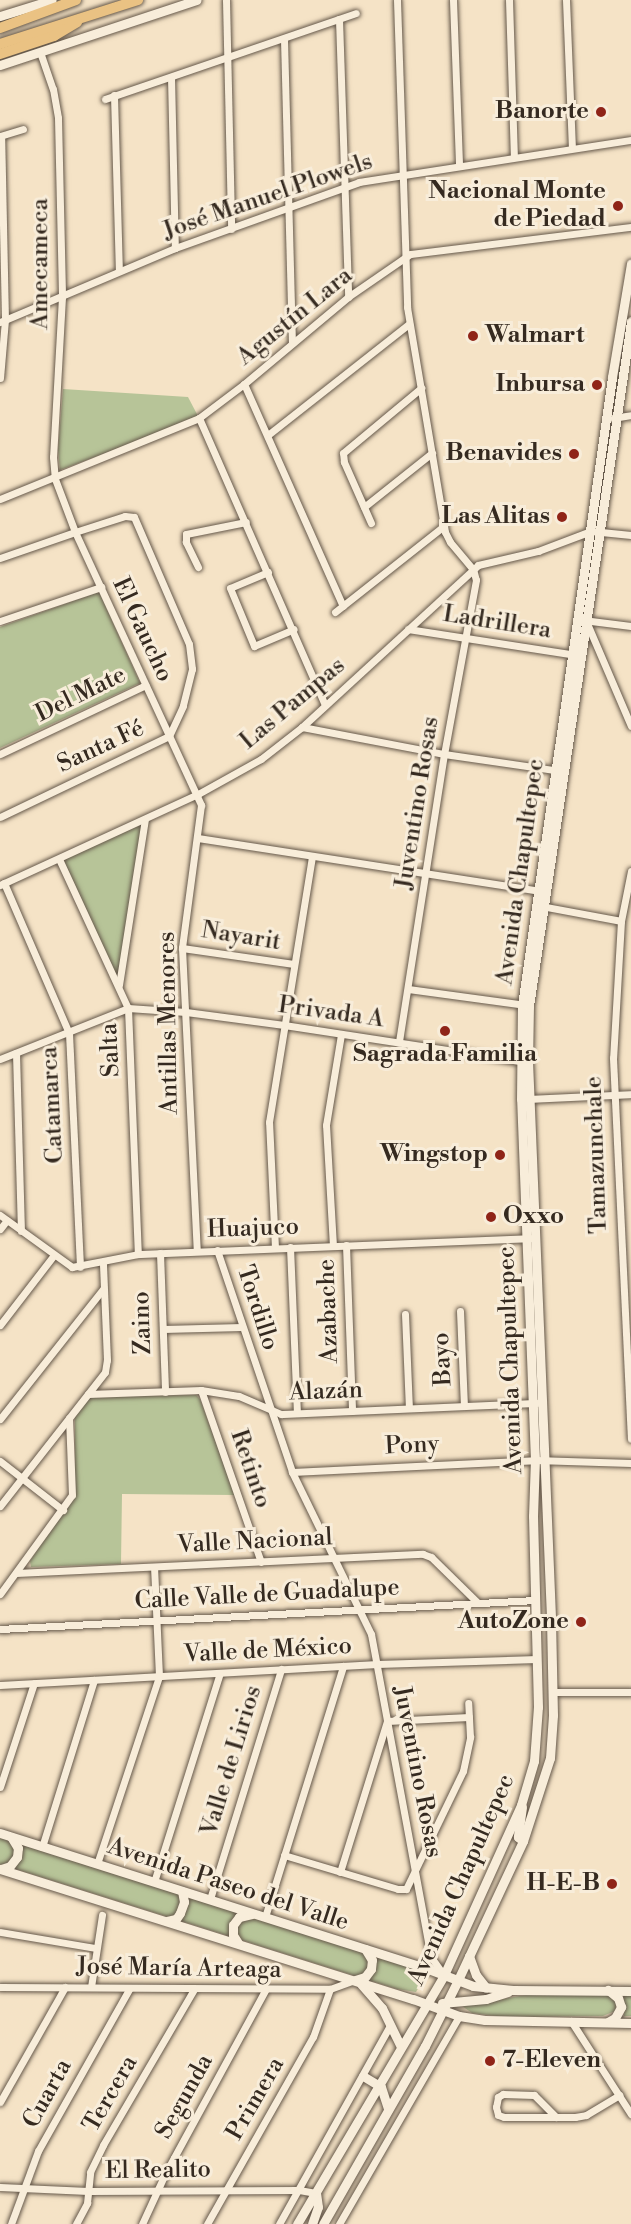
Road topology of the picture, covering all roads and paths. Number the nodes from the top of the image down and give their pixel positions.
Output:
1 (52, 0) edge
2 (76, 0) edge
3 (138, 0) edge
4 (196, 0) edge
5 (226, 0) edge
6 (397, 0) edge
7 (453, 0) edge
8 (509, 0) edge
9 (566, 0) edge
10 (356, 13) dead end
11 (0, 16) edge
12 (82, 17) junction
13 (339, 19) junction
14 (0, 28) edge
15 (284, 39) junction
16 (0, 44) edge
17 (40, 52) junction
18 (0, 54) edge
19 (228, 58) junction
20 (0, 65) edge
21 (171, 77) junction
22 (114, 95) junction
23 (105, 99) dead end
24 (23, 129) dead end
25 (0, 136) edge
26 (631, 140) edge
27 (572, 148) junction
28 (514, 157) junction
29 (459, 165) junction
30 (401, 174) junction
31 (345, 186) junction
32 (289, 209) junction
33 (631, 227) edge
34 (231, 229) junction
35 (175, 248) junction
36 (403, 257) junction
37 (631, 264) edge
38 (119, 271) junction
39 (62, 297) junction
40 (348, 297) junction
41 (3, 321) edge
42 (631, 322) edge
43 (409, 324) junction
44 (292, 343) junction
45 (616, 351) junction
46 (0, 378) edge
47 (244, 384) junction
48 (622, 384) junction
49 (421, 388) junction
50 (631, 415) edge
51 (199, 418) junction
52 (617, 418) junction
53 (606, 419) junction
54 (269, 434) junction
55 (432, 453) junction
56 (55, 479) junction
57 (0, 499) edge
58 (363, 507) junction
59 (246, 522) junction
60 (371, 523) dead end
61 (444, 526) junction
62 (596, 531) junction
63 (75, 532) junction
64 (631, 535) edge
65 (0, 558) edge
66 (198, 567) dead end
67 (473, 569) junction
68 (268, 573) junction
69 (101, 587) junction
70 (344, 606) junction
71 (335, 612) dead end
72 (582, 620) junction
73 (0, 621) edge
74 (631, 626) edge
75 (408, 628) junction
76 (294, 629) junction
77 (466, 639) junction
78 (577, 656) junction
79 (146, 685) junction
80 (326, 705) junction
81 (631, 726) edge
82 (302, 727) junction
83 (169, 736) junction
84 (0, 754) edge
85 (444, 754) junction
86 (560, 771) junction
87 (198, 795) junction
88 (0, 817) edge
89 (145, 819) junction
90 (198, 838) junction
91 (312, 856) junction
92 (59, 859) junction
93 (631, 871) edge
94 (427, 874) junction
95 (2, 884) edge
96 (543, 891) junction
97 (535, 906) junction
98 (546, 907) junction
99 (621, 921) junction
100 (182, 948) junction
101 (294, 964) junction
102 (118, 985) junction
103 (408, 989) junction
104 (525, 1005) junction
105 (128, 1008) junction
106 (186, 1012) junction
107 (285, 1025) junction
108 (69, 1033) junction
109 (341, 1034) junction
110 (399, 1043) junction
111 (16, 1053) junction
112 (0, 1059) edge
113 (524, 1062) junction
114 (631, 1094) edge
115 (614, 1095) junction
116 (525, 1099) junction
117 (0, 1215) edge
118 (7, 1220) junction
119 (0, 1229) edge
120 (21, 1231) junction
121 (532, 1238) junction
122 (346, 1245) junction
123 (333, 1246) junction
124 (290, 1247) junction
125 (275, 1248) junction
126 (217, 1250) junction
127 (197, 1251) junction
128 (160, 1253) junction
129 (138, 1254) junction
130 (54, 1255) junction
131 (103, 1263) junction
132 (80, 1267) junction
133 (103, 1289) junction
134 (460, 1311) dead end
135 (405, 1314) dead end
136 (0, 1325) edge
137 (242, 1327) junction
138 (163, 1329) junction
139 (201, 1390) junction
140 (165, 1392) junction
141 (88, 1394) junction
142 (539, 1403) junction
143 (465, 1406) junction
144 (409, 1408) junction
145 (270, 1411) junction
146 (352, 1411) junction
147 (297, 1413) junction
148 (69, 1418) junction
149 (0, 1419) edge
150 (631, 1439) edge
151 (540, 1460) junction
152 (0, 1461) edge
153 (631, 1463) edge
154 (292, 1472) junction
155 (21, 1478) junction
156 (0, 1506) edge
157 (63, 1510) junction
158 (332, 1558) junction
159 (261, 1562) junction
160 (154, 1567) junction
161 (16, 1573) junction
162 (0, 1594) edge
163 (536, 1600) junction
164 (477, 1602) junction
165 (359, 1609) junction
166 (157, 1620) junction
167 (0, 1629) edge
168 (537, 1659) junction
169 (377, 1664) junction
170 (343, 1666) junction
171 (281, 1669) junction
172 (220, 1673) junction
173 (159, 1676) junction
174 (94, 1680) junction
175 (34, 1683) junction
176 (0, 1684) edge
177 (553, 1692) junction
178 (631, 1692) edge
179 (468, 1703) dead end
180 (554, 1704) junction
181 (538, 1707) junction
182 (469, 1717) junction
183 (387, 1721) junction
184 (0, 1787) edge
185 (520, 1805) junction
186 (0, 1833) edge
187 (11, 1837) junction
188 (523, 1841) junction
189 (42, 1846) junction
190 (284, 1855) junction
191 (97, 1864) junction
192 (0, 1869) edge
193 (416, 1869) junction
194 (340, 1872) junction
195 (154, 1882) junction
196 (182, 1891) junction
197 (210, 1899) junction
198 (255, 1913) junction
199 (102, 1915) dead end
200 (265, 1917) junction
201 (167, 1921) junction
202 (0, 1932) edge
203 (238, 1943) junction
204 (96, 1948) junction
205 (364, 1948) junction
206 (469, 1956) junction
207 (444, 1975) junction
208 (356, 1981) junction
209 (457, 1982) junction
210 (0, 1987) edge
211 (65, 1987) junction
212 (91, 1987) junction
213 (130, 1988) junction
214 (486, 1988) junction
215 (194, 1989) junction
216 (266, 1989) junction
217 (330, 1989) junction
218 (513, 1990) junction
219 (608, 1990) junction
220 (631, 1991) edge
221 (428, 2005) junction
222 (445, 2006) junction
223 (459, 2016) junction
224 (571, 2021) junction
225 (608, 2022) junction
226 (631, 2022) edge
227 (390, 2025) junction
228 (401, 2047) junction
229 (363, 2076) junction
230 (378, 2085) junction
231 (619, 2095) junction
232 (0, 2102) edge
233 (388, 2109) junction
234 (631, 2114) edge
235 (556, 2117) junction
236 (378, 2126) junction
237 (391, 2134) junction
238 (0, 2187) edge
239 (26, 2188) junction
240 (159, 2189) junction
241 (226, 2190) junction
242 (299, 2190) junction
243 (88, 2191) junction
244 (316, 2193) junction
245 (11, 2224) edge
246 (76, 2224) edge
247 (142, 2224) edge
248 (207, 2224) edge
249 (279, 2224) edge
250 (297, 2224) edge
251 (312, 2224) edge
252 (323, 2224) edge
253 (339, 2224) edge

1 - 11 main road
2 - 14 main road
3 - 12 main road
4 - 17 main road
5 - 19 street
6 - 30 street
7 - 29 street
8 - 28 street
9 - 27 street
10 - 13 street
12 - 16 main road
12 - 18 main road
13 - 15 street
13 - 31 street
15 - 19 street
15 - 32 street
17 - 20 main road
17 - 39 street, Amecameca
19 - 21 street
19 - 34 street
21 - 22 street
21 - 35 street
22 - 23 street
22 - 38 street
24 - 25 street
25 - 41 street
26 - 27 street, José Manuel Plowels
27 - 28 street, José Manuel Plowels
28 - 29 street, José Manuel Plowels
29 - 30 street, José Manuel Plowels
30 - 31 street, José Manuel Plowels
30 - 36 street
31 - 32 street, José Manuel Plowels
31 - 40 street
32 - 34 street, José Manuel Plowels
32 - 44 street
33 - 36 street, Agustín Lara
34 - 35 street, José Manuel Plowels
35 - 38 street, José Manuel Plowels
36 - 40 street, Agustín Lara
36 - 43 street
37 - 45 main road, Avenida Chapultepec
38 - 39 street, José Manuel Plowels
39 - 41 street, José Manuel Plowels
39 - 56 street, Amecameca
40 - 44 street, Agustín Lara
41 - 46 street
42 - 48 main road
43 - 49 street
43 - 54 street
44 - 47 street, Agustín Lara
45 - 48 main road
45 - 53 main road, Avenida Chapultepec
47 - 51 street, Agustín Lara
47 - 54 street
48 - 52 main road
49 - 55 street
49 - 58 street
50 - 52 street
51 - 56 street, Agustín Lara
51 - 59 street
52 - 53 street
52 - 62 main road
53 - 62 main road, Avenida Chapultepec
54 - 70 street
55 - 58 street
55 - 61 street
56 - 57 street, Agustín Lara
56 - 63 street, El Gaucho
58 - 60 street
59 - 66 street
59 - 68 street
61 - 67 street
61 - 70 street
62 - 64 street
62 - 67 street, Las Pampas
62 - 72 main road, Avenida Chapultepec
63 - 65 street
63 - 69 street, El Gaucho
63 - 83 street, Santa Fé
67 - 75 street, Las Pampas
67 - 77 street, Juventino Rosas
68 - 76 street
68 - 76 street
69 - 73 street
69 - 79 street, El Gaucho
70 - 71 street
72 - 74 street
72 - 78 main road, Avenida Chapultepec
72 - 81 street
75 - 77 street, Ladrillera
75 - 80 street, Las Pampas
76 - 80 street
77 - 78 street, Ladrillera
77 - 85 street, Juventino Rosas
78 - 86 main road, Avenida Chapultepec
79 - 83 street, El Gaucho
79 - 84 street, Del Mate
80 - 82 street, Las Pampas
82 - 85 street
82 - 87 street, Las Pampas
83 - 87 street, El Gaucho
83 - 88 street, Santa Fé
85 - 86 street
85 - 94 street, Juventino Rosas
86 - 96 main road, Avenida Chapultepec
87 - 89 street, Las Pampas
87 - 90 street, Antillas Menores
89 - 92 street, Las Pampas
89 - 102 street
90 - 91 street
90 - 100 street, Antillas Menores
91 - 94 street
91 - 101 street
92 - 95 street, Las Pampas
92 - 102 street, Salta
93 - 99 street, Tamazunchale
94 - 96 street
94 - 103 street, Juventino Rosas
95 - 108 street, Catamarca
96 - 97 main road, Avenida Chapultepec
96 - 98 main road
97 - 98 street
97 - 104 main road, Avenida Chapultepec
98 - 99 street
98 - 104 main road
99 - 115 street, Tamazunchale
100 - 101 street, Nayarit
100 - 106 street, Antillas Menores
101 - 107 street
102 - 105 street, Salta
103 - 104 street
103 - 110 street, Juventino Rosas
104 - 113 main road, Avenida Chapultepec
105 - 106 street, Privada A
105 - 108 street
105 - 129 street, Salta
106 - 107 street, Privada A
106 - 127 street, Antillas Menores
107 - 109 street, Privada A
107 - 125 street
108 - 111 street
108 - 132 street, Catamarca
109 - 110 street, Privada A
109 - 123 street, Azabache
110 - 113 street, Privada A
111 - 112 street
111 - 120 street
113 - 116 main road, Avenida Chapultepec
114 - 115 street
115 - 116 street
115 - 150 street, Tamazunchale
116 - 121 main road, Avenida Chapultepec
117 - 118 street
118 - 119 street
118 - 120 street
120 - 130 street
121 - 122 street, Huajuco
121 - 142 main road, Avenida Chapultepec
122 - 123 street, Huajuco
122 - 146 street, Azabache
123 - 124 street, Huajuco
124 - 125 street, Huajuco
124 - 147 street
125 - 126 street, Huajuco
126 - 127 street, Huajuco
126 - 137 street, Tordillo
127 - 128 street, Huajuco
128 - 129 street, Huajuco
128 - 138 street, Zaino
129 - 131 street, Huajuco
130 - 132 street
130 - 136 street
131 - 132 street, Huajuco
131 - 133 street
133 - 141 street
133 - 149 street
134 - 143 street, Bayo
135 - 144 street
137 - 138 street
137 - 145 street, Tordillo
138 - 140 street, Zaino
139 - 140 street, Alazán
139 - 145 street, Alazán
139 - 159 street, Retinto
140 - 141 street, Alazán
141 - 148 street
142 - 143 street, Alazán
142 - 151 main road, Avenida Chapultepec
143 - 144 street, Alazán
144 - 146 street, Alazán
145 - 147 street, Alazán
145 - 154 street, Tordillo
146 - 147 street, Alazán
148 - 155 street
148 - 157 street
151 - 153 street, Pony
151 - 154 street, Pony
151 - 163 main road, Avenida Chapultepec
151 - 177 main road, Avenida Chapultepec
152 - 155 street
154 - 158 street, Tordillo
155 - 156 street
155 - 157 street
157 - 161 street
158 - 159 street, Valle Nacional
158 - 164 street, Valle Nacional
158 - 165 street, Tordillo
159 - 160 street, Valle Nacional
160 - 161 street, Valle Nacional
160 - 166 street
161 - 162 street
163 - 164 street, Calle Valle de Guadalupe
163 - 168 main road, Avenida Chapultepec
164 - 165 street, Calle Valle de Guadalupe
165 - 166 street, Calle Valle de Guadalupe
165 - 169 street, Juventino Rosas
166 - 167 street, Calle Valle de Guadalupe
166 - 173 street
168 - 169 street, Valle de México
168 - 177 main road
168 - 181 main road, Avenida Chapultepec
169 - 170 street, Valle de México
169 - 183 street, Juventino Rosas
170 - 171 street, Valle de México
170 - 190 street
171 - 172 street, Valle de México
171 - 197 street, Valle de Lirios
172 - 173 street, Valle de México
172 - 195 street
173 - 174 street, Valle de México
173 - 191 street
174 - 175 street, Valle de México
174 - 189 street
175 - 176 street, Valle de México
175 - 184 street
177 - 178 street
177 - 180 main road, Avenida Chapultepec
179 - 182 street
180 - 181 main road
180 - 188 main road, Avenida Chapultepec
181 - 185 main road, Avenida Chapultepec
182 - 183 street
182 - 193 street
183 - 193 street, Juventino Rosas
183 - 194 street
185 - 188 main road
185 - 207 main road, Avenida Chapultepec
186 - 187 main road, Avenida Paseo del Valle
187 - 189 main road, Avenida Paseo del Valle
187 - 192 main road
188 - 206 main road, Avenida Chapultepec
189 - 191 main road, Avenida Paseo del Valle
190 - 194 street
190 - 200 street
191 - 195 main road, Avenida Paseo del Valle
192 - 201 main road
193 - 194 street
193 - 207 street, Juventino Rosas
195 - 196 main road, Avenida Paseo del Valle
196 - 197 main road, Avenida Paseo del Valle
196 - 201 main road
197 - 198 main road, Avenida Paseo del Valle
198 - 200 main road, Avenida Paseo del Valle
198 - 203 main road
199 - 204 street
200 - 205 main road, Avenida Paseo del Valle
201 - 203 main road
202 - 204 street
203 - 208 main road
204 - 212 street
205 - 207 main road, Avenida Paseo del Valle
205 - 208 main road
206 - 209 main road, Avenida Chapultepec
206 - 214 main road
207 - 209 main road, Avenida Paseo del Valle
207 - 221 main road, Avenida Chapultepec
208 - 217 street, José María Arteaga
208 - 221 main road
208 - 227 main road
209 - 214 main road, Avenida Paseo del Valle
209 - 222 main road, Avenida Chapultepec
210 - 211 street, José María Arteaga
211 - 212 street, José María Arteaga
211 - 232 street
212 - 213 street, José María Arteaga
213 - 215 street, José María Arteaga
213 - 239 street, Cuarta
214 - 218 main road, Avenida Paseo del Valle
215 - 216 street, José María Arteaga
215 - 243 street, Tercera
216 - 217 street, José María Arteaga
216 - 240 street, Segunda
217 - 241 street, Primera
218 - 219 main road
218 - 222 main road
219 - 220 main road
219 - 225 main road
221 - 222 main road
221 - 228 main road, Avenida Chapultepec
222 - 223 main road
222 - 233 main road, Avenida Chapultepec
223 - 224 main road
223 - 237 street
224 - 225 main road
224 - 231 street
225 - 226 main road
227 - 228 main road
227 - 229 street
228 - 230 main road, Avenida Chapultepec
229 - 230 main road
229 - 242 street
230 - 233 main road
230 - 244 main road, Avenida Chapultepec
231 - 234 street
231 - 235 street
233 - 236 main road, Avenida Chapultepec
235 - 235 street
236 - 237 street
236 - 252 main road, Avenida Chapultepec
237 - 253 street
238 - 239 street, El Realito
239 - 243 street, El Realito
239 - 245 street, Cuarta
240 - 241 street, El Realito
240 - 243 street, El Realito
240 - 247 street, Segunda
241 - 242 street, El Realito
241 - 248 street, Primera
242 - 244 street, El Realito
242 - 249 street
243 - 246 street, Tercera
244 - 250 main road, Avenida Chapultepec
244 - 251 main road

